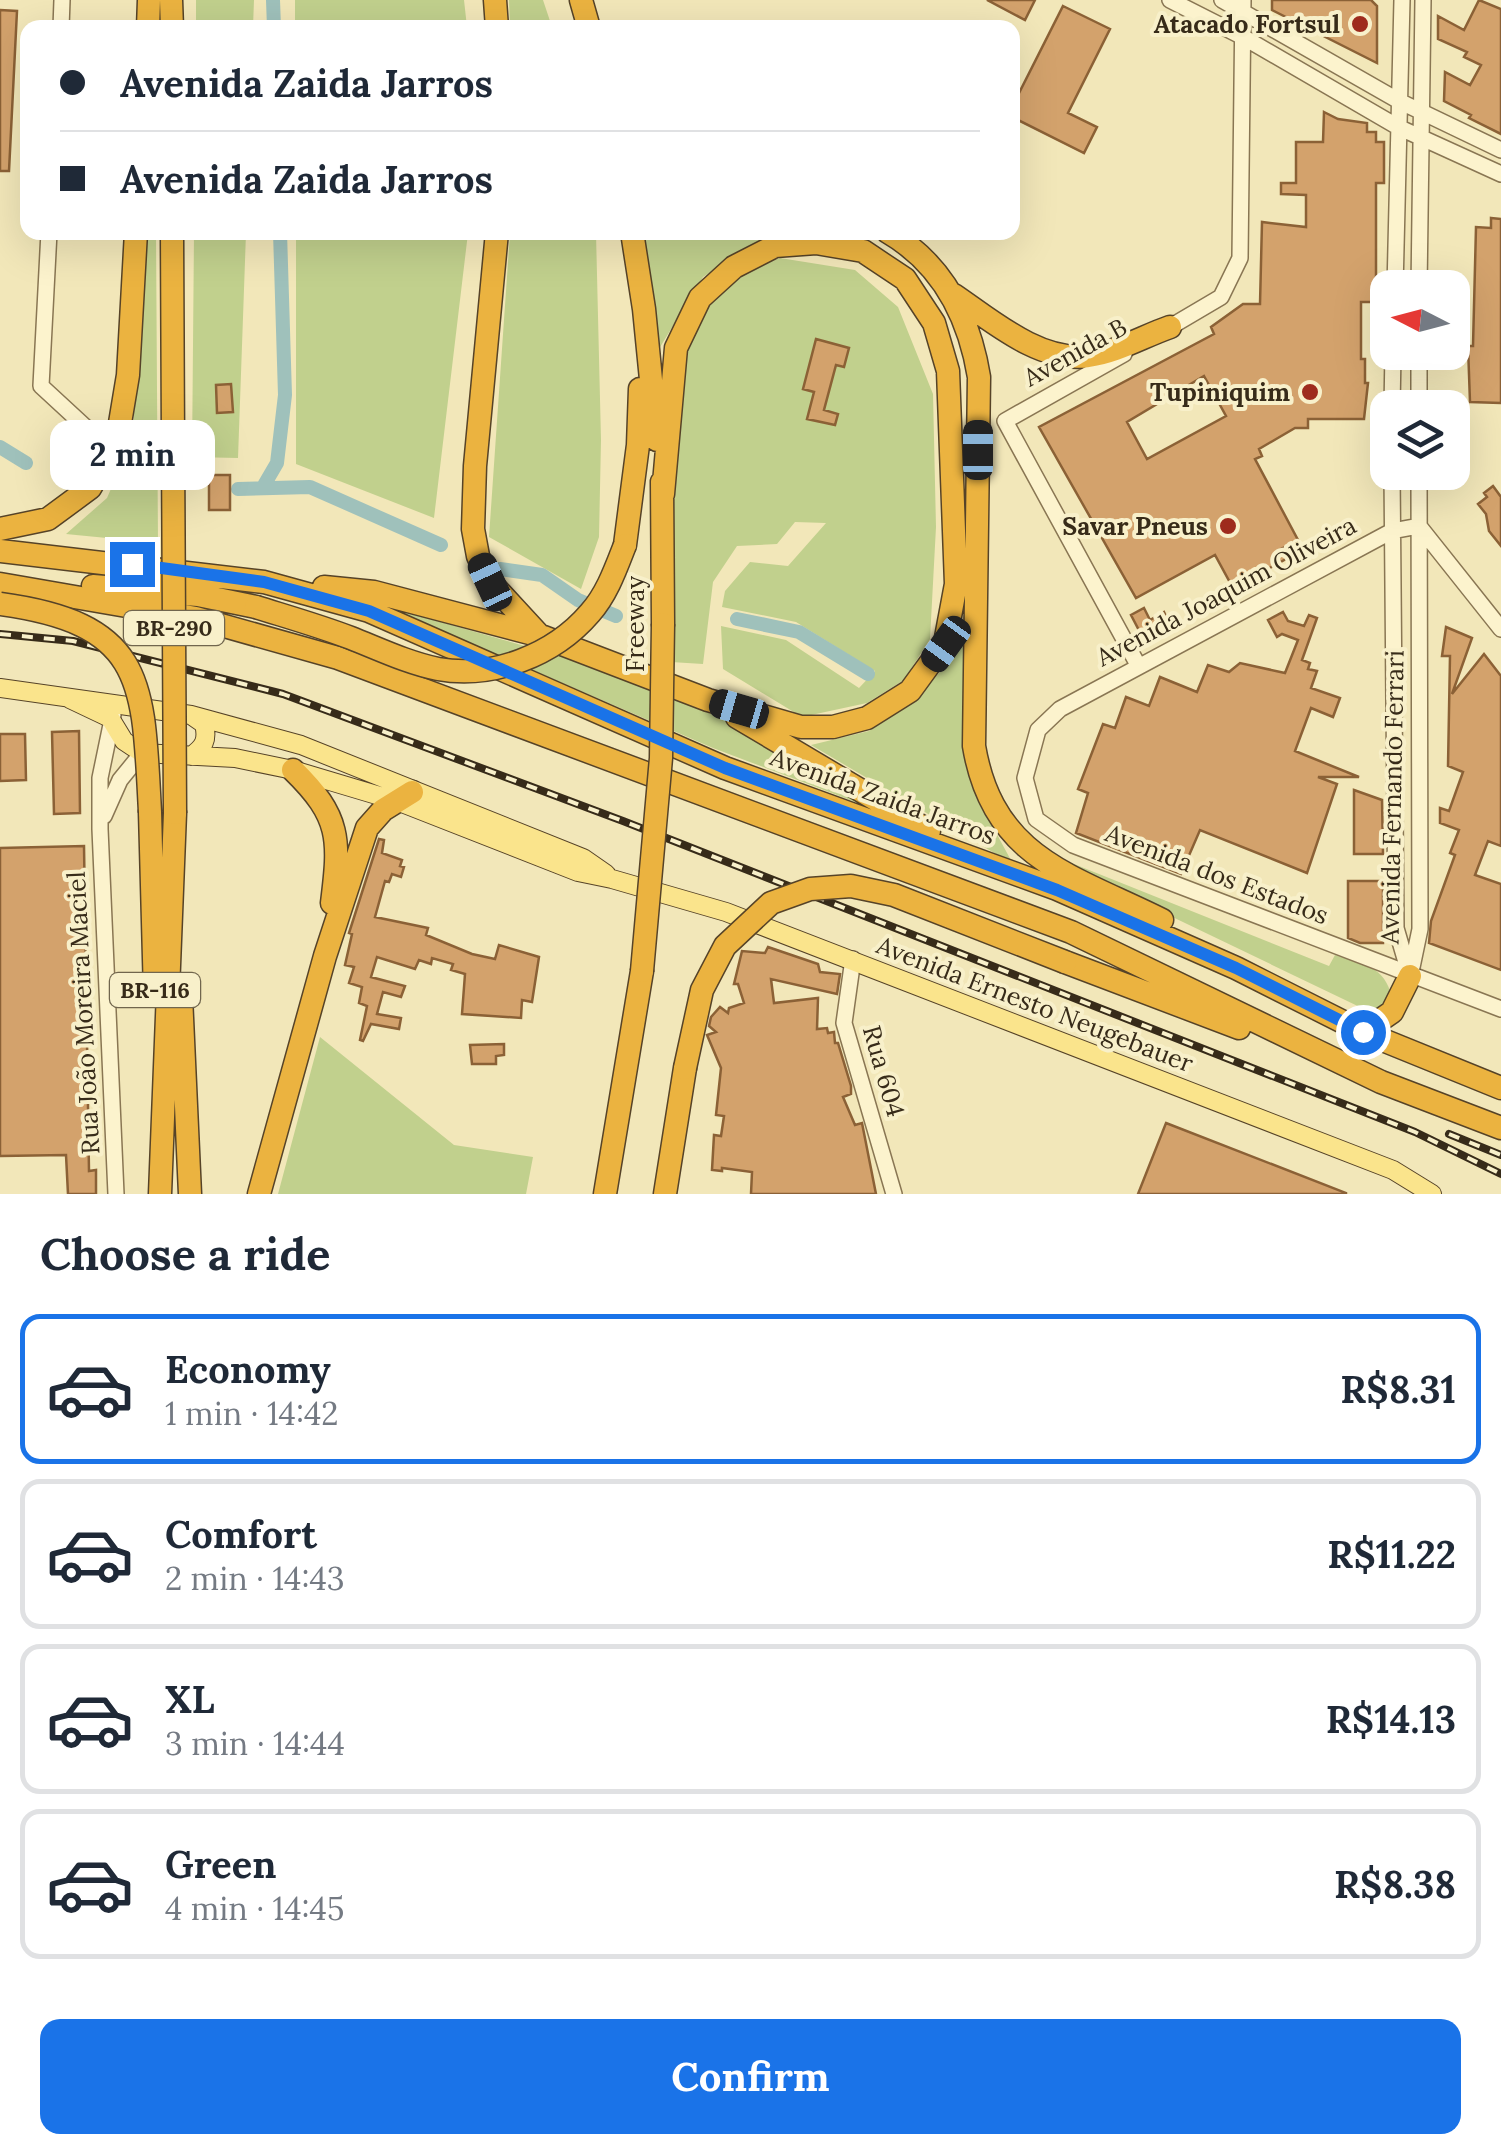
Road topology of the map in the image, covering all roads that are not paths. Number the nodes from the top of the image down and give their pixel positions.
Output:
1 (1170, 0) edge
2 (1222, 0) edge
3 (1402, 0) edge
4 (1423, 0) edge
5 (1243, 6) edge
6 (1243, 37) junction
7 (1399, 102) junction
8 (1420, 112) junction
9 (1398, 126) junction
10 (1419, 136) junction
11 (1501, 150) edge
12 (1501, 174) edge
13 (49, 240) edge
14 (136, 240) edge
15 (172, 240) edge
16 (496, 240) edge
17 (633, 240) edge
18 (898, 240) edge
19 (1395, 270) edge
20 (1419, 270) edge
21 (954, 295) junction
22 (644, 309) junction
23 (1170, 327) junction
24 (117, 441) junction
25 (1392, 490) edge
26 (1419, 490) edge
27 (663, 494) junction
28 (1419, 526) junction
29 (0, 530) edge
30 (1392, 531) junction
31 (0, 551) edge
32 (0, 582) edge
33 (264, 582) junction
34 (0, 604) edge
35 (1501, 630) edge
36 (541, 636) junction
37 (1138, 665) junction
38 (0, 688) edge
39 (70, 699) junction
40 (708, 700) junction
41 (128, 704) junction
42 (1060, 709) joint
43 (191, 715) junction
44 (110, 718) junction
45 (142, 753) junction
46 (191, 756) junction
47 (293, 770) junction
48 (405, 796) junction
49 (100, 829) junction
50 (175, 857) junction
51 (976, 859) junction
52 (325, 956) junction
53 (853, 959) junction
54 (1236, 968) junction
55 (1410, 976) junction
56 (1501, 1009) edge
57 (1363, 1032) junction
58 (627, 1063) junction
59 (684, 1078) junction
60 (1381, 1082) junction
61 (1501, 1088) edge
62 (1501, 1128) edge
63 (160, 1168) junction
64 (1429, 1193) edge
65 (116, 1194) edge
66 (160, 1194) edge
67 (190, 1194) edge
68 (259, 1194) edge
69 (593, 1194) edge
70 (605, 1194) edge
71 (665, 1194) edge
72 (682, 1194) edge
73 (894, 1194) edge

1 - 6 street
2 - 5 street
3 - 7 street
4 - 8 street
5 - 6 street, Avenida B
5 - 7 street
6 - 9 street
6 - 23 street, Avenida B
7 - 8 street
7 - 9 street
8 - 10 street
8 - 11 street
9 - 10 street
9 - 19 street
10 - 12 street
10 - 20 street
13 - 24 street
14 - 24 highway
15 - 50 highway, BR-290, bridge
16 - 36 highway
17 - 22 highway, Freeway
18 - 21 highway
21 - 23 highway
21 - 54 highway
22 - 27 highway, Freeway
22 - 32 highway, bridge
23 - 37 street, Avenida B
24 - 29 highway
25 - 30 street, Avenida Fernando Ferrari
26 - 28 street, Avenida Fernando Ferrari
27 - 40 highway
27 - 58 highway, Freeway, bridge
28 - 30 street, Avenida Joaquim Oliveira
28 - 35 street
28 - 55 street, Avenida Fernando Ferrari
30 - 37 street, Avenida Joaquim Oliveira
30 - 55 street, Avenida Fernando Ferrari
31 - 33 highway, Avenida Zaida Jarros
32 - 60 highway
33 - 36 highway
33 - 51 highway, Avenida Zaida Jarros
34 - 63 highway, BR-116, bridge
36 - 40 highway
37 - 42 street, Avenida Joaquim Oliveira
38 - 39 main road, Avenida Ernesto Neugebauer
39 - 41 main road, Avenida Ernesto Neugebauer
39 - 44 main road, Avenida Ernesto Neugebauer
40 - 51 highway
41 - 43 main road, Avenida Ernesto Neugebauer
41 - 44 street
42 - 55 street, Avenida dos Estados
43 - 46 main road
43 - 48 main road, Avenida Ernesto Neugebauer
44 - 45 main road, Avenida Ernesto Neugebauer
44 - 49 street, Rua João Moreira Maciel
45 - 46 main road, Avenida Ernesto Neugebauer
45 - 49 street, Rua João Moreira Maciel
46 - 47 main road, Avenida Ernesto Neugebauer
47 - 48 main road, Avenida Ernesto Neugebauer
47 - 52 highway
48 - 52 highway
48 - 53 main road, Avenida Ernesto Neugebauer
49 - 65 street, Rua João Moreira Maciel
50 - 63 highway, BR-290
50 - 67 highway
51 - 54 highway, Avenida Zaida Jarros
52 - 68 highway
53 - 64 main road, Avenida Ernesto Neugebauer
53 - 73 street, Rua 604
54 - 57 highway, Avenida Zaida Jarros
55 - 56 street, Avenida dos Estados
55 - 57 highway
57 - 61 highway, Avenida Zaida Jarros
58 - 69 highway
58 - 70 highway, Freeway
59 - 60 highway, bridge
59 - 71 highway
59 - 72 highway
60 - 62 highway
63 - 66 highway, BR-116

